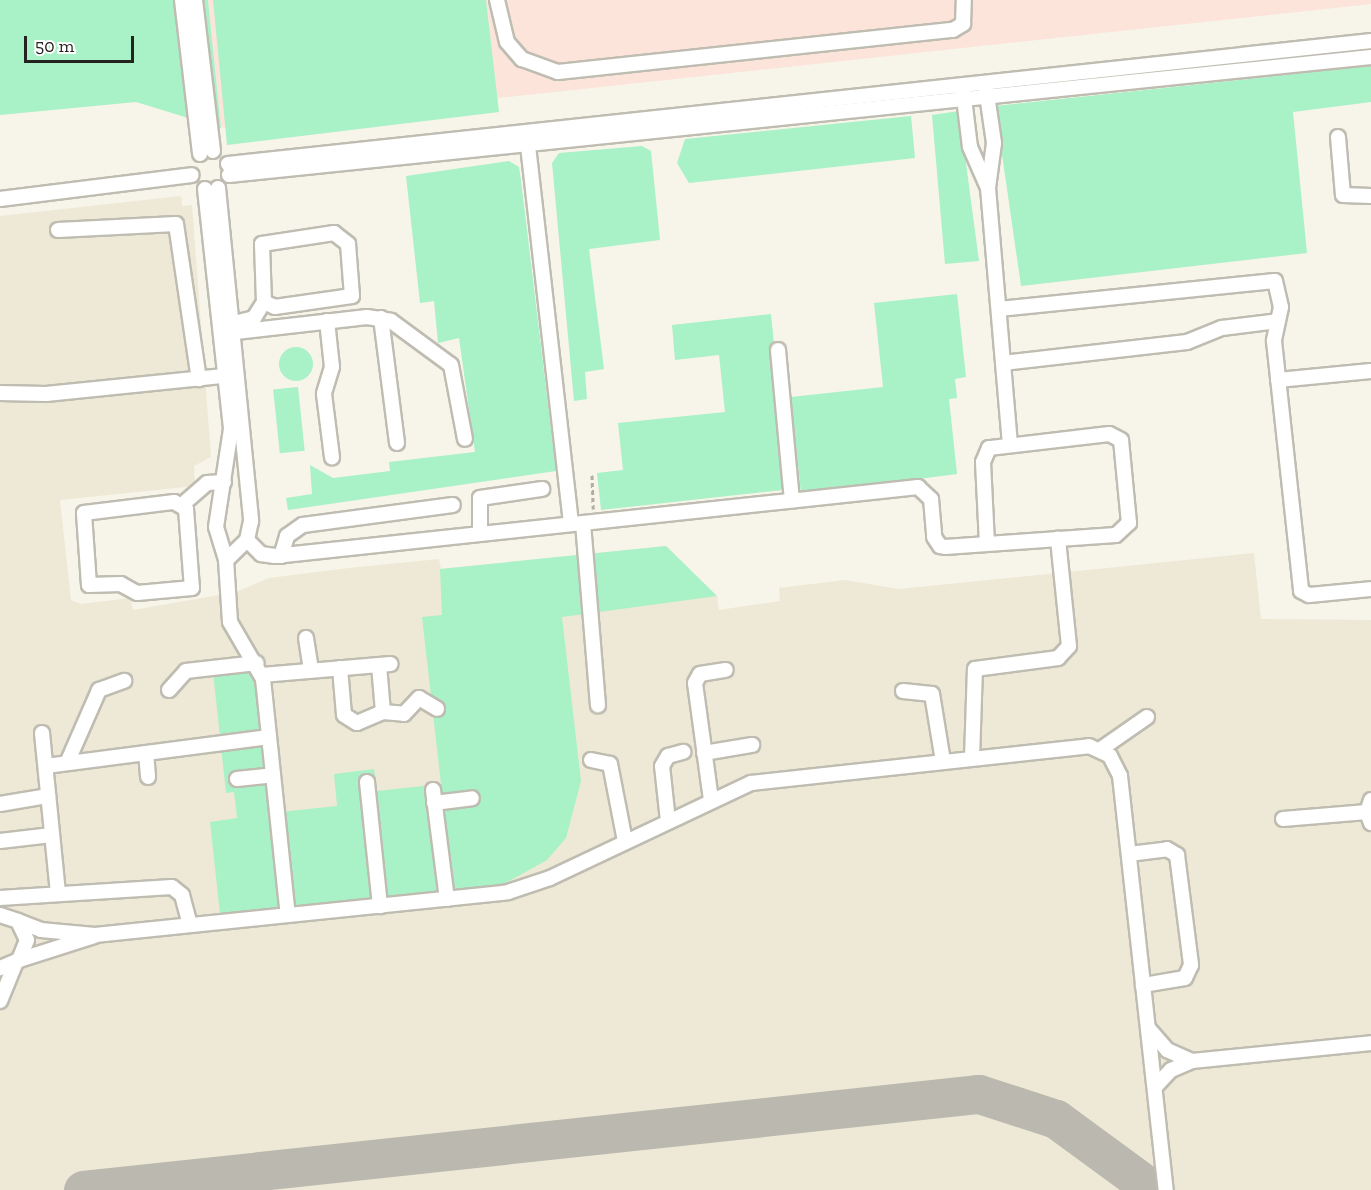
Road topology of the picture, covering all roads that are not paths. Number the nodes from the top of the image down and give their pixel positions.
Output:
1 (182, 0) edge
2 (195, 0) edge
3 (498, 0) edge
4 (964, 0) edge
5 (1371, 41) edge
6 (1371, 57) edge
7 (987, 89) junction
8 (963, 92) junction
9 (1338, 137) dead end
10 (527, 138) junction
11 (207, 152) junction
12 (229, 170) junction
13 (192, 175) junction
14 (988, 188) junction
15 (212, 189) junction
16 (1371, 196) edge
17 (0, 199) edge
18 (58, 230) dead end
19 (264, 302) junction
20 (999, 309) junction
21 (381, 318) junction
22 (327, 321) junction
23 (1278, 321) junction
24 (228, 329) junction
25 (778, 350) dead end
26 (1004, 363) junction
27 (1371, 370) edge
28 (233, 375) junction
29 (199, 379) junction
30 (1278, 380) junction
31 (0, 393) edge
32 (465, 439) dead end
33 (397, 443) dead end
34 (1011, 445) junction
35 (332, 457) dead end
36 (224, 482) junction
37 (542, 489) dead end
38 (198, 491) junction
39 (220, 496) junction
40 (792, 500) junction
41 (183, 504) junction
42 (453, 505) dead end
43 (583, 523) junction
44 (480, 534) junction
45 (1058, 539) junction
46 (247, 540) junction
47 (987, 544) junction
48 (281, 556) junction
49 (226, 560) junction
50 (1371, 590) edge
51 (306, 638) dead end
52 (340, 668) junction
53 (260, 669) junction
54 (726, 670) dead end
55 (311, 671) junction
56 (124, 681) dead end
57 (169, 690) dead end
58 (903, 691) dead end
59 (598, 705) dead end
60 (437, 709) dead end
61 (383, 712) junction
62 (1147, 717) dead end
63 (42, 733) dead end
64 (269, 737) junction
65 (752, 745) dead end
66 (1101, 749) junction
67 (683, 752) dead end
68 (146, 753) junction
69 (705, 753) junction
70 (972, 758) junction
71 (591, 760) dead end
72 (943, 761) junction
73 (67, 763) junction
74 (46, 766) junction
75 (273, 775) junction
76 (148, 777) dead end
77 (237, 778) dead end
78 (367, 782) dead end
79 (48, 796) junction
80 (472, 798) dead end
81 (711, 800) junction
82 (0, 804) edge
83 (1370, 812) edge
84 (1283, 819) dead end
85 (668, 820) junction
86 (52, 835) junction
87 (0, 841) edge
88 (625, 841) junction
89 (1129, 854) junction
90 (58, 892) junction
91 (0, 898) edge
92 (447, 899) junction
93 (380, 906) junction
94 (0, 915) edge
95 (288, 915) junction
96 (18, 921) junction
97 (190, 925) junction
98 (96, 935) junction
99 (18, 961) junction
100 (0, 968) edge
101 (1143, 985) junction
102 (0, 1002) edge
103 (1148, 1028) junction
104 (1371, 1043) edge
105 (1192, 1061) junction
106 (1155, 1088) junction
107 (1166, 1190) edge

1 - 11 street
2 - 11 street
3 - 4 street
5 - 7 street
6 - 7 street
7 - 8 street
7 - 14 street
8 - 10 street
8 - 14 street
9 - 16 street
10 - 12 street
10 - 43 street
11 - 12 street
11 - 13 street
12 - 15 street
13 - 15 street
13 - 17 street
14 - 20 street
15 - 24 street
18 - 29 street
19 - 19 street
19 - 24 street
20 - 23 street
20 - 26 street
21 - 22 street
21 - 32 street
21 - 33 street
22 - 24 street
22 - 35 street
23 - 26 street
23 - 30 street
24 - 28 street
25 - 40 street
26 - 34 street
27 - 30 street
28 - 29 street
28 - 36 street
28 - 46 street
29 - 31 street
30 - 50 street
34 - 45 street
34 - 47 street
36 - 38 street
36 - 39 street
37 - 44 street
38 - 39 street
38 - 41 street
39 - 49 street
40 - 43 street
40 - 47 street
41 - 41 street
42 - 48 street
43 - 44 street
43 - 59 street
44 - 48 street
45 - 47 street
45 - 70 street
46 - 48 street
46 - 49 street
49 - 53 street
51 - 55 street
52 - 55 street
52 - 61 street
52 - 61 street
53 - 55 street
53 - 57 street
53 - 64 street
54 - 69 street
56 - 73 street
58 - 72 street
60 - 61 street
62 - 66 street
63 - 74 street
64 - 68 street
64 - 75 street
65 - 69 street
66 - 70 street
66 - 89 street
67 - 85 street
68 - 73 street
68 - 76 street
69 - 81 street
70 - 72 street
71 - 88 street
72 - 81 street
73 - 74 street
74 - 79 street
75 - 77 street
75 - 95 street
78 - 93 street
79 - 82 street
79 - 86 street
80 - 92 street
81 - 85 street
83 - 84 street
85 - 88 street
86 - 87 street
86 - 90 street
88 - 92 street
89 - 101 street
89 - 101 street
90 - 91 street
90 - 97 street
92 - 93 street
93 - 95 street
94 - 96 street
95 - 97 street
96 - 98 street
96 - 99 street
97 - 98 street
98 - 99 street
99 - 100 street
99 - 102 street
101 - 103 street
103 - 105 street
103 - 106 street
104 - 105 street
105 - 106 street
106 - 107 street

